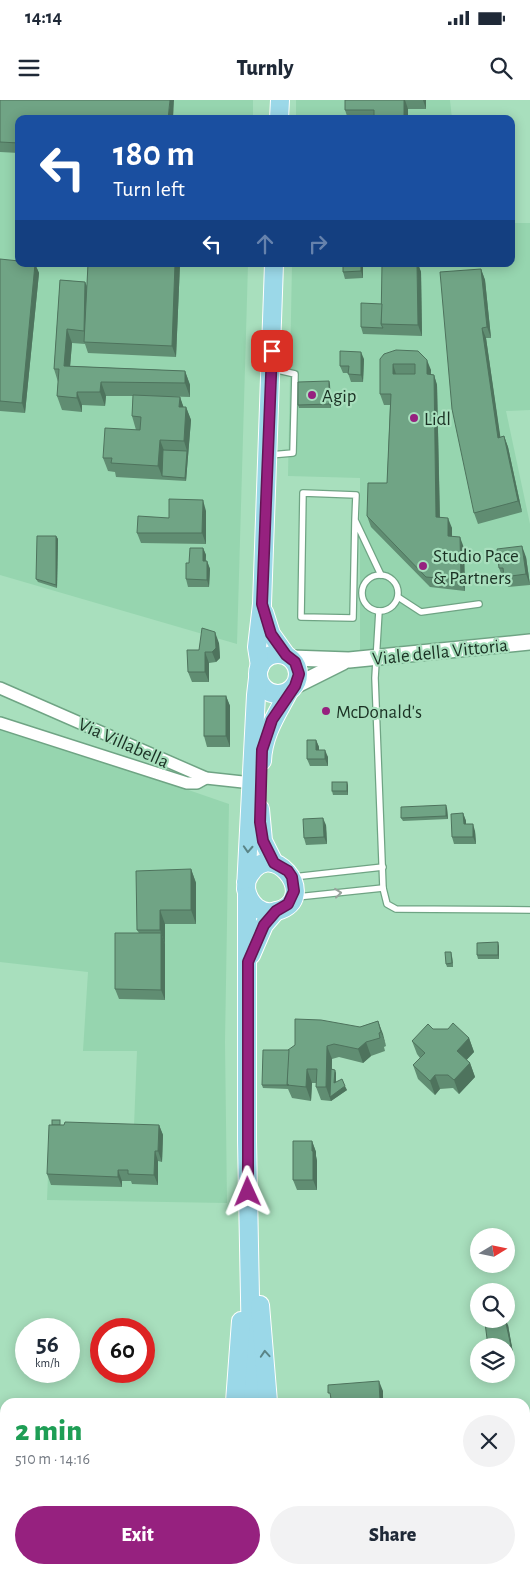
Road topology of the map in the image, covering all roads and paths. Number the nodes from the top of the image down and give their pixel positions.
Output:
1 (280, 100) edge
2 (279, 115) edge
3 (274, 267) edge
4 (271, 368) junction
5 (268, 456) junction
6 (355, 520) junction
7 (381, 575) junction
8 (398, 597) junction
9 (354, 600) junction
10 (364, 601) junction
11 (262, 604) junction
12 (479, 604) dead end
13 (379, 611) junction
14 (530, 642) edge
15 (289, 656) junction
16 (374, 658) junction
17 (349, 660) junction
18 (259, 672) junction
19 (0, 688) edge
20 (292, 688) junction
21 (0, 723) edge
22 (206, 778) junction
23 (252, 783) junction
24 (274, 863) junction
25 (383, 867) junction
26 (292, 877) junction
27 (383, 888) junction
28 (247, 889) junction
29 (292, 898) junction
30 (530, 910) edge
31 (276, 911) junction
32 (248, 962) junction
33 (248, 1243) junction
34 (235, 1398) edge
35 (252, 1398) edge
36 (268, 1398) edge

1 - 2 main road
3 - 4 main road
4 - 5 main road
4 - 5 lane
5 - 11 main road
6 - 7 lane
6 - 9 lane
6 - 9 lane
7 - 8 lane
7 - 10 lane
8 - 12 lane
8 - 13 lane
9 - 10 lane
10 - 13 lane
11 - 15 main road
11 - 18 main road
13 - 16 lane
14 - 16 street, Viale della Vittoria
15 - 17 street, Viale della Vittoria
15 - 18 main road
15 - 20 main road
16 - 17 street, Viale della Vittoria
16 - 25 lane
17 - 20 street, Viale della Vittoria
18 - 20 main road
18 - 23 main road
19 - 22 street, Via Villabella
20 - 24 main road
21 - 22 street
22 - 23 street, Via Villabella
23 -> 28 main road
24 - 26 main road
24 - 28 main road
25 - 26 lane
25 - 27 lane
26 - 29 main road
29 -> 27 lane
27 - 30 lane
28 - 31 main road
28 - 32 main road
29 - 31 main road
31 - 32 main road
32 - 33 main road
33 - 34 main road
33 - 35 main road
36 -> 33 main road

